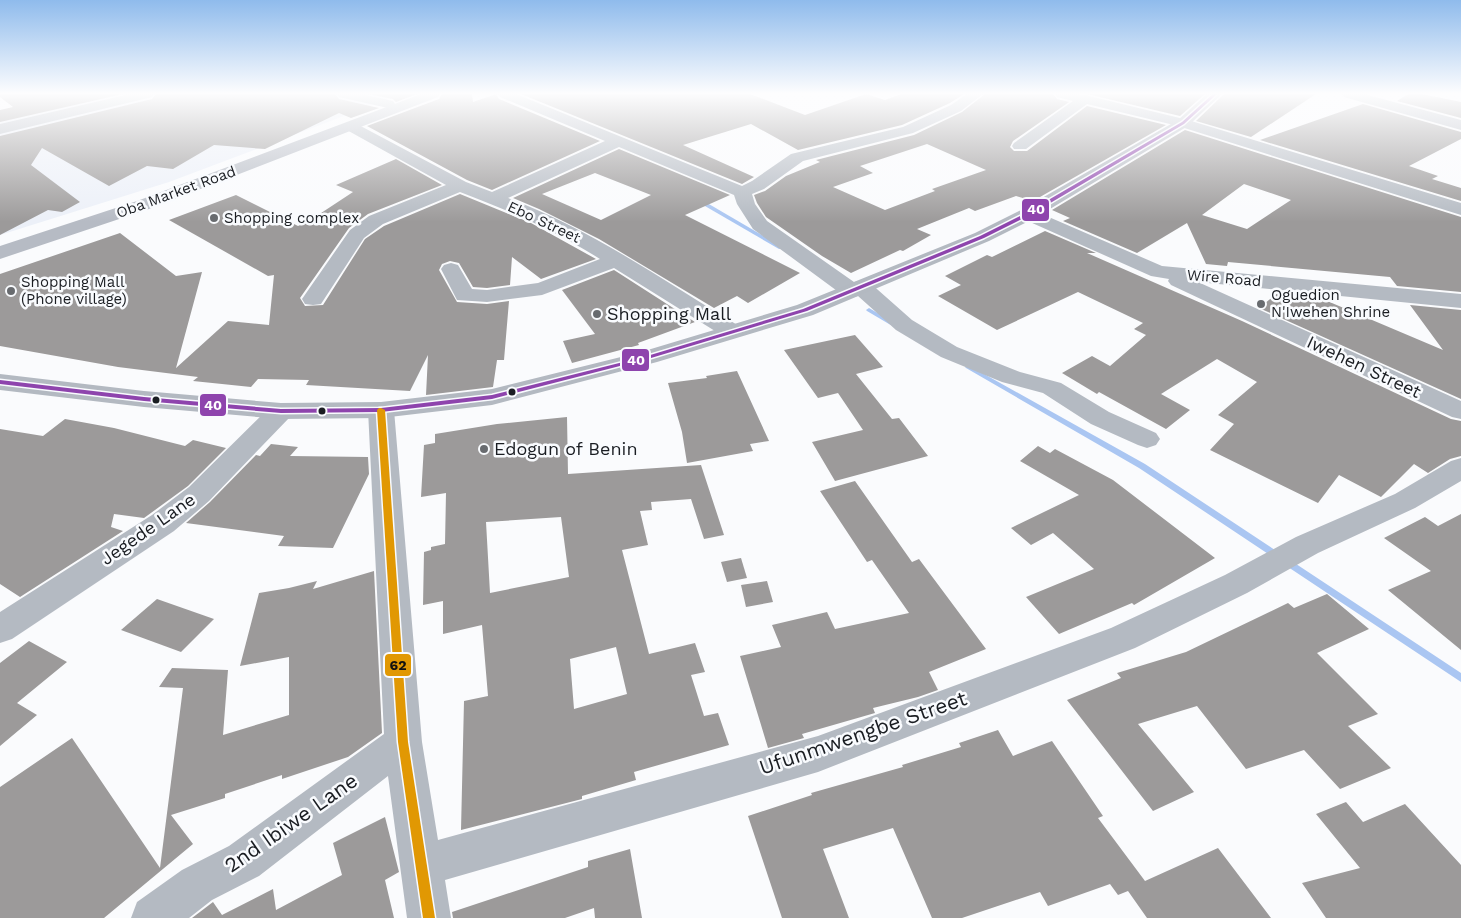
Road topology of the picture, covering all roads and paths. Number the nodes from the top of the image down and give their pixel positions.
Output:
1 (303, 137) edge
2 (322, 137) edge
3 (370, 137) edge
4 (612, 137) edge
5 (880, 137) edge
6 (1029, 137) edge
7 (1159, 137) edge
8 (1228, 137) edge
9 (620, 140) junction
10 (1020, 146) dead end
11 (460, 186) junction
12 (750, 188) junction
13 (491, 198) junction
14 (1461, 209) edge
15 (1028, 214) junction
16 (0, 244) edge
17 (0, 253) edge
18 (617, 260) junction
19 (451, 269) dead end
20 (1158, 272) junction
21 (856, 289) junction
22 (313, 299) dead end
23 (1461, 300) edge
24 (731, 331) junction
25 (0, 382) edge
26 (381, 410) junction
27 (281, 411) junction
28 (1461, 411) edge
29 (1147, 439) dead end
30 (1461, 468) edge
31 (0, 629) edge
32 (403, 742) junction
33 (421, 866) junction
34 (153, 918) edge
35 (429, 918) edge

1 - 16 main road, Oba Market Road
2 - 17 main road, Oba Market Road
3 - 11 street, Ebo Street
4 - 9 street
5 - 12 street
6 - 10 street
7 - 15 street
8 - 14 street
9 - 12 street
9 - 13 street
11 - 13 street, Ebo Street
11 - 22 street
12 - 21 street
13 - 18 street, Ebo Street
15 - 20 street, Wire Road
15 - 21 street
18 - 19 street
18 - 24 street, Ebo Street
20 - 23 street, Wire Road
20 - 28 street, Iwehen Street
21 - 24 street
21 - 29 street
24 - 26 street
25 - 27 street
26 - 27 street
26 - 32 street
27 - 31 street, Jegede Lane
30 - 33 street, Ufunmwengbe Street
32 - 33 street
32 - 34 street, 2nd Ibiwe Lane
33 - 35 street

